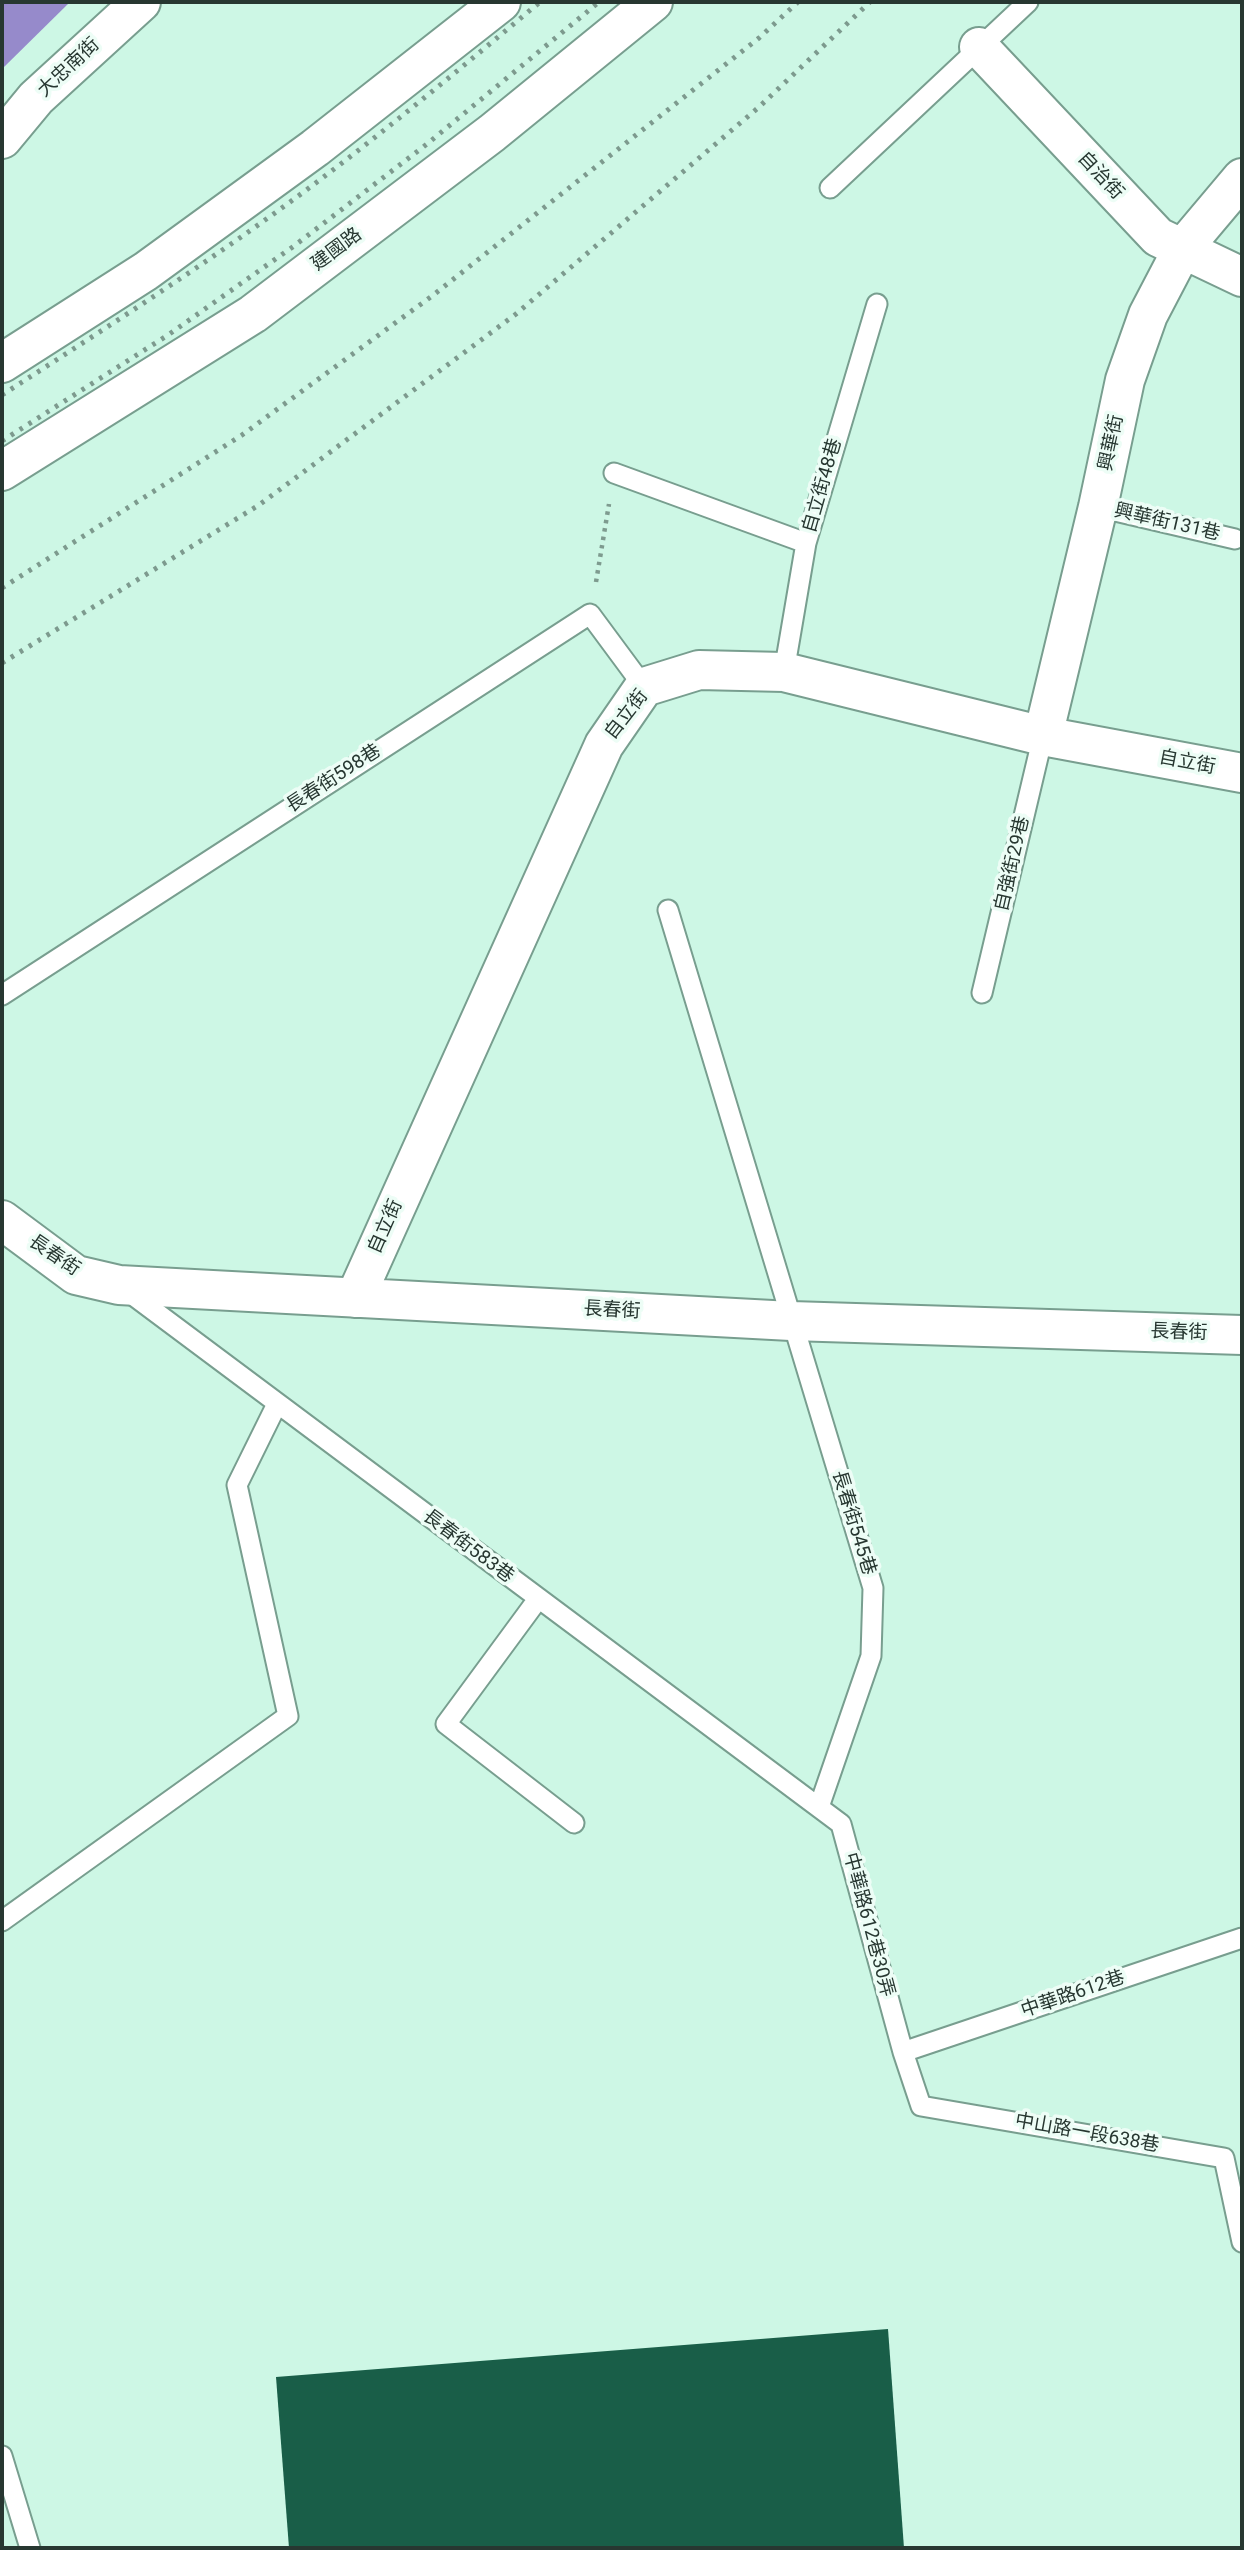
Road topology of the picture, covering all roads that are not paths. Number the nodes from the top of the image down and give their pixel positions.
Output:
1 (141, 2) edge
2 (501, 2) edge
3 (653, 2) edge
4 (1028, 2) edge
5 (979, 47) junction
6 (2, 139) edge
7 (1242, 177) edge
8 (830, 188) dead end
9 (1183, 248) junction
10 (1242, 277) edge
11 (877, 304) dead end
12 (2, 363) edge
13 (2, 471) edge
14 (614, 473) road end
15 (1098, 507) junction
16 (1235, 540) dead end
17 (806, 544) junction
18 (784, 672) junction
19 (644, 687) junction
20 (1043, 736) junction
21 (1242, 773) edge
22 (668, 910) dead end
23 (982, 993) dead end
24 (2, 995) edge
25 (2, 1220) edge
26 (119, 1285) junction
27 (355, 1298) junction
28 (791, 1321) junction
29 (1242, 1335) edge
30 (277, 1404) junction
31 (538, 1599) junction
32 (819, 1807) junction
33 (574, 1823) dead end
34 (2, 1921) edge
35 (1242, 1938) edge
36 (903, 2052) junction
37 (1242, 2242) edge
38 (2, 2456) edge
39 (30, 2548) edge

1 - 6 street, 大忠南街
2 - 12 street
3 - 13 street, 建國路
4 - 5 lane
5 - 8 lane
5 - 9 street, 自治街
7 - 9 street, 興華街
9 - 10 street, 自治街
9 - 15 street, 興華街
11 - 17 lane, 自立街48巷
14 - 17 lane
15 - 16 lane, 興華街131巷
15 - 20 street, 興華街
17 - 18 lane, 自立街48巷
18 - 19 street, 自立街
18 - 20 street, 自立街
19 - 24 lane, 長春街598巷
19 - 27 street, 自立街
20 - 21 street, 自立街
20 - 23 lane, 自強街29巷
22 - 28 lane, 長春街545巷
25 - 26 street, 長春街
26 - 27 street, 長春街
26 - 30 lane, 長春街583巷
27 - 28 street, 長春街
28 - 29 street, 長春街
28 - 32 lane, 長春街545巷
30 - 31 lane, 長春街583巷
30 - 34 lane
31 - 32 lane, 長春街583巷
31 - 33 lane
32 - 36 lane, 中華路612巷30弄
35 - 36 lane, 中華路612巷
36 - 37 lane, 中山路一段638巷
38 - 39 lane

